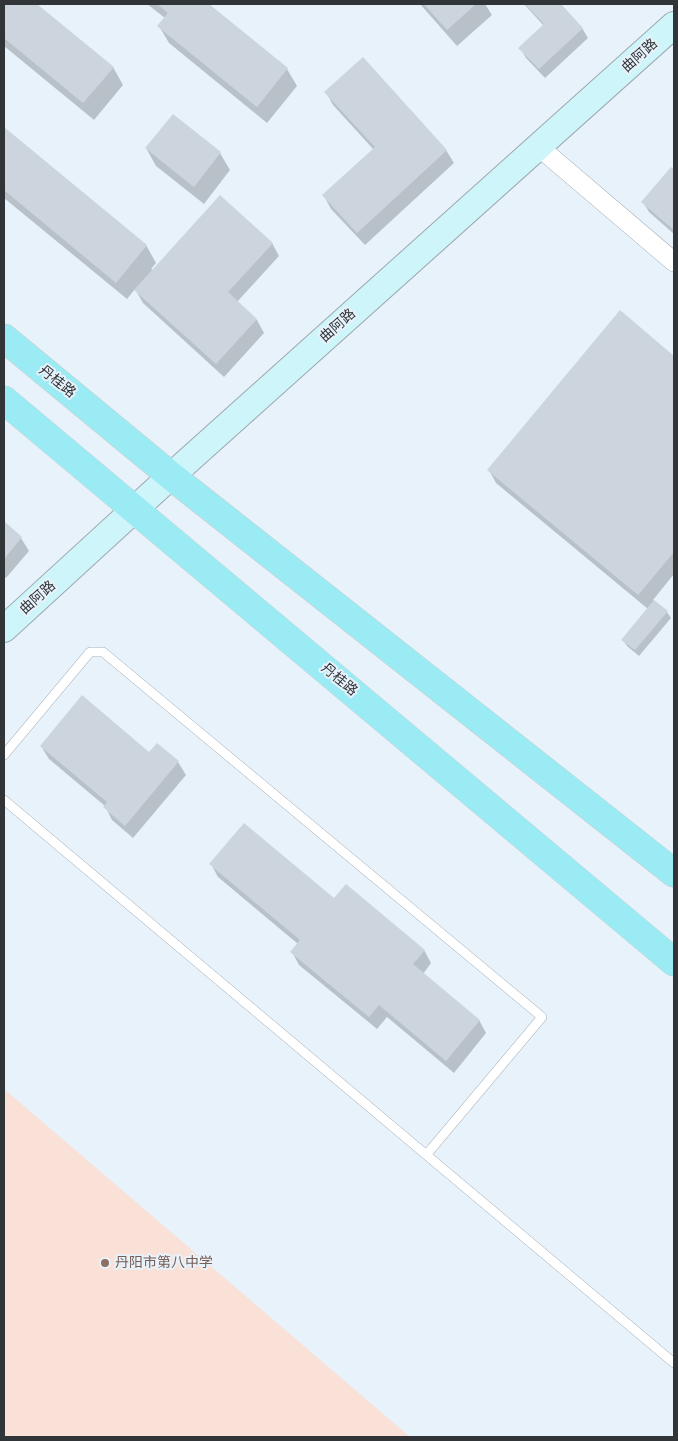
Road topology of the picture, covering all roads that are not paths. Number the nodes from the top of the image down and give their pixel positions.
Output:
1 (674, 25) edge
2 (539, 147) junction
3 (674, 262) edge
4 (4, 338) edge
5 (4, 400) edge
6 (170, 476) junction
7 (136, 509) junction
8 (4, 629) edge
9 (4, 755) edge
10 (4, 800) edge
11 (674, 873) edge
12 (674, 962) edge
13 (427, 1154) junction
14 (674, 1363) edge

1 - 2 street, 曲阿路
2 - 3 street
2 - 6 street, 曲阿路
4 - 6 main road, 丹桂路
5 - 7 main road, 丹桂路
6 - 7 street, 曲阿路
6 - 11 main road, 丹桂路
7 - 8 street, 曲阿路
7 - 12 main road, 丹桂路
9 - 13 lane
10 - 13 lane
13 - 14 lane

